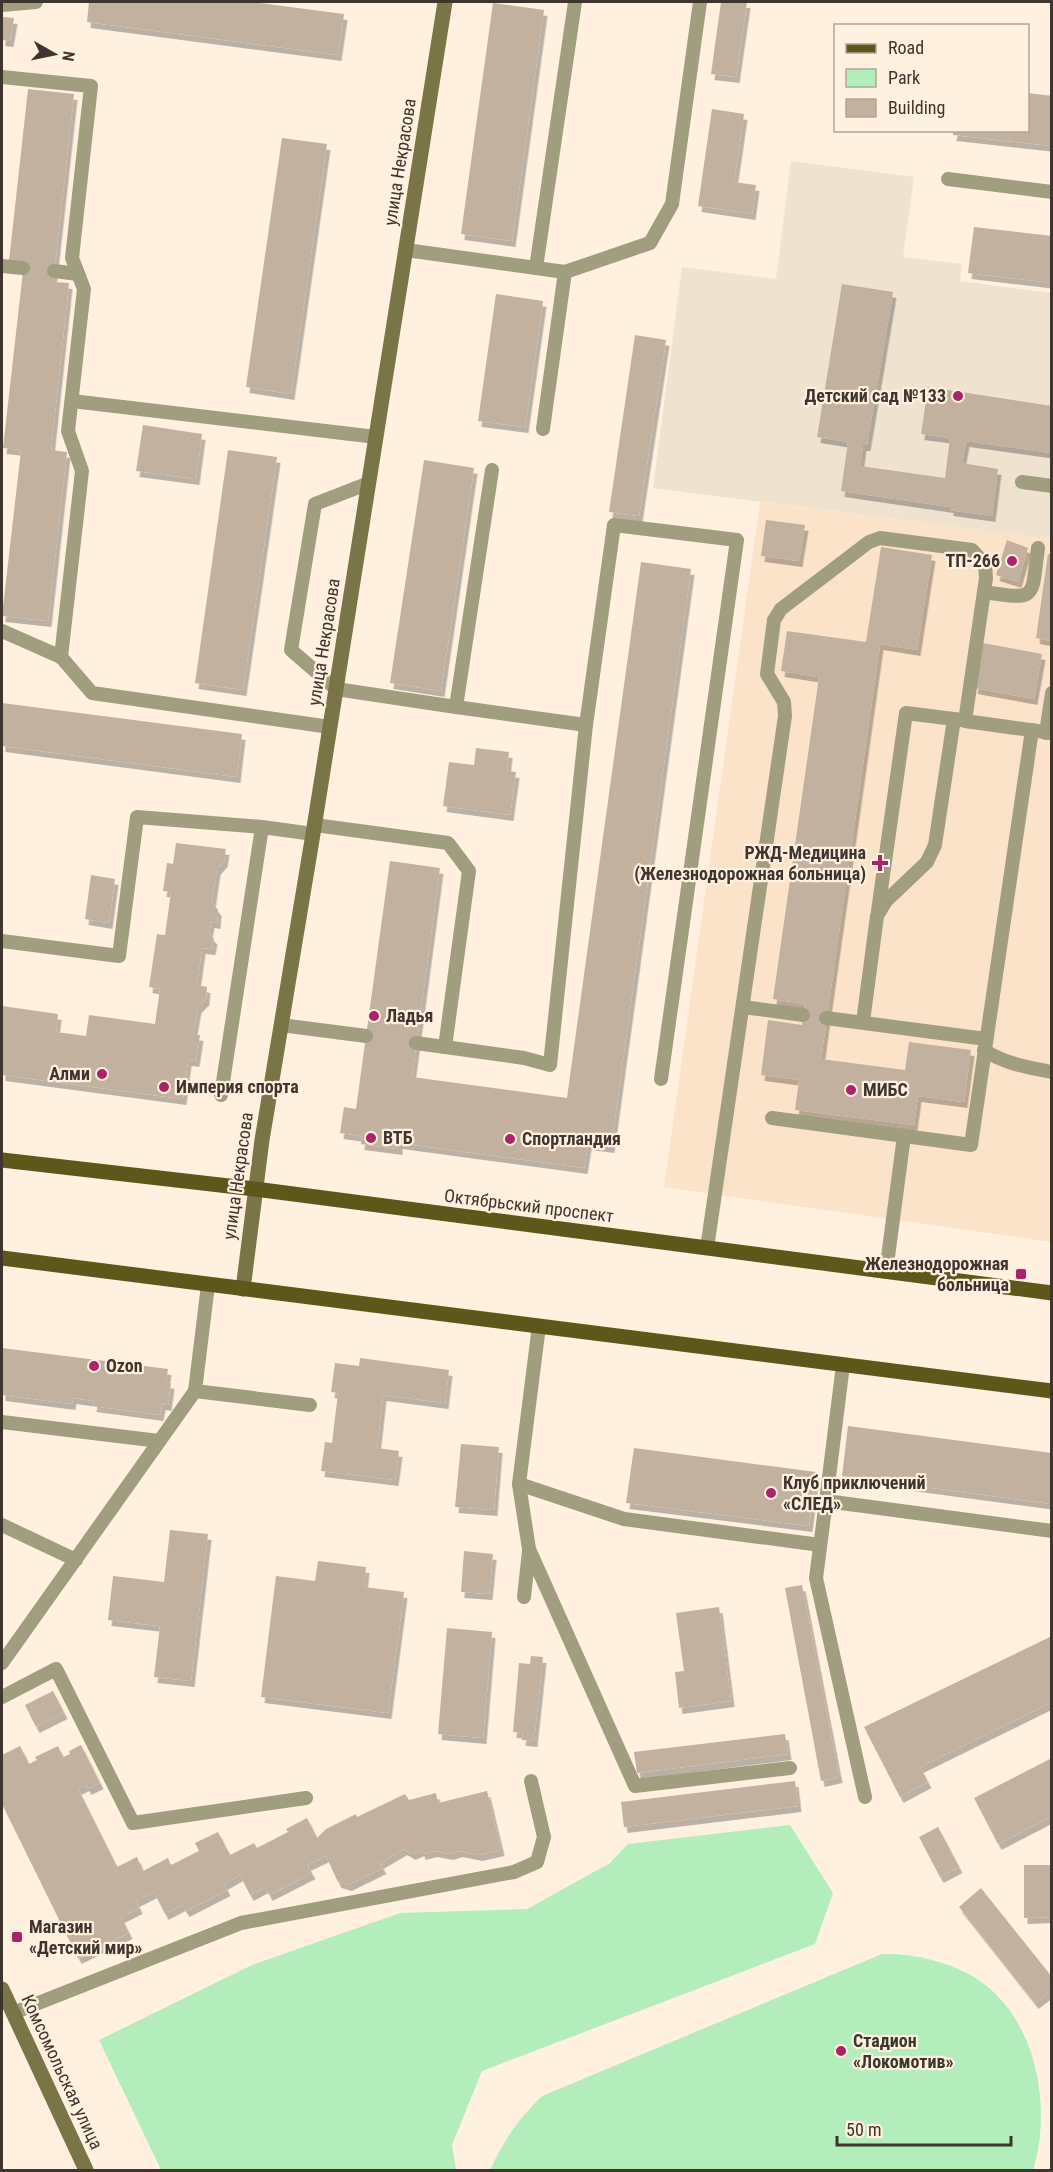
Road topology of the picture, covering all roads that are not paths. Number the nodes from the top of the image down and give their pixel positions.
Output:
1 (36, 2) edge
2 (445, 2) edge
3 (574, 2) edge
4 (700, 2) edge
5 (2, 5) edge
6 (2, 77) edge
7 (948, 179) dead end
8 (1052, 192) edge
9 (406, 250) junction
10 (2, 266) edge
11 (23, 268) dead end
12 (536, 268) junction
13 (54, 272) dead end
14 (565, 272) junction
15 (78, 274) junction
16 (72, 401) junction
17 (543, 429) dead end
18 (376, 437) junction
19 (492, 470) dead end
20 (1022, 482) dead end
21 (369, 483) junction
22 (1052, 486) edge
23 (1038, 548) dead end
24 (984, 592) junction
25 (2, 632) edge
26 (61, 657) junction
27 (336, 689) junction
28 (1052, 693) edge
29 (456, 707) junction
30 (960, 720) junction
31 (586, 725) junction
32 (330, 727) junction
33 (1032, 730) junction
34 (1049, 733) edge
35 (262, 827) junction
36 (314, 830) junction
37 (877, 916) junction
38 (2, 941) edge
39 (743, 1007) junction
40 (804, 1015) dead end
41 (826, 1018) dead end
42 (862, 1022) junction
43 (281, 1025) junction
44 (366, 1036) dead end
45 (416, 1043) dead end
46 (985, 1045) junction
47 (445, 1047) junction
48 (1052, 1072) edge
49 (661, 1079) dead end
50 (221, 1095) dead end
51 (772, 1118) dead end
52 (904, 1136) junction
53 (2, 1160) edge
54 (255, 1190) junction
55 (707, 1248) junction
56 (2, 1258) edge
57 (886, 1272) junction
58 (208, 1285) junction
59 (243, 1289) junction
60 (1052, 1293) edge
61 (539, 1326) junction
62 (843, 1365) junction
63 (195, 1390) junction
64 (1052, 1391) edge
65 (310, 1405) dead end
66 (2, 1422) edge
67 (159, 1442) junction
68 (519, 1484) junction
69 (826, 1501) junction
70 (2, 1525) edge
71 (1052, 1531) edge
72 (820, 1545) junction
73 (529, 1549) junction
74 (76, 1560) junction
75 (524, 1598) dead end
76 (2, 1663) edge
77 (2, 1697) edge
78 (790, 1767) dead end
79 (531, 1781) dead end
80 (866, 1797) dead end
81 (306, 1798) dead end
82 (2, 1989) edge
83 (13, 2013) junction
84 (87, 2170) edge

1 - 5 lane
2 - 9 street, улица Некрасова
3 - 12 lane
4 - 14 lane
6 - 15 lane
7 - 8 lane
9 - 12 lane
9 - 18 street, улица Некрасова
10 - 11 lane
12 - 14 lane
13 - 15 lane
14 - 17 lane
15 - 16 lane
16 - 18 lane
16 - 26 lane
18 - 21 street, улица Некрасова
19 - 29 lane
20 - 22 lane
21 - 27 street, улица Некрасова
21 - 27 lane
23 - 24 lane
24 - 30 lane
24 - 39 lane
25 - 26 lane
26 - 32 lane
27 - 29 lane
27 - 32 street, улица Некрасова
28 - 34 lane
29 - 31 lane
30 - 33 lane
30 - 37 lane
30 - 37 lane
31 - 47 lane
31 - 49 lane
32 - 36 street, улица Некрасова
33 - 34 lane
33 - 46 lane
35 - 36 lane
35 - 38 lane
35 - 50 lane
36 - 43 street, улица Некрасова
36 - 47 lane
37 - 42 lane
39 - 40 lane
39 - 55 lane
41 - 42 lane
42 - 46 lane
43 - 44 lane
43 - 54 street, улица Некрасова
45 - 47 lane
46 - 48 lane
46 - 52 lane
51 - 52 lane
52 - 57 lane
53 - 54 main road, Октябрьский проспект
54 - 55 main road, Октябрьский проспект
54 - 59 street, улица Некрасова
55 - 57 main road, Октябрьский проспект
56 - 58 main road
57 - 60 main road, Октябрьский проспект
58 - 59 main road
58 - 63 lane
59 - 61 main road
61 - 62 main road
61 - 68 lane
62 - 64 main road
62 - 69 lane
63 - 65 lane
63 - 67 lane
66 - 67 lane
67 - 74 lane
68 - 72 lane
68 - 73 lane
69 - 71 lane
69 - 72 lane
70 - 74 lane
72 - 80 lane
73 - 75 lane
73 - 78 lane
74 - 76 lane
77 - 81 lane
79 - 83 lane
82 - 83 street, Комсомольская улица
83 - 84 street, Комсомольская улица

